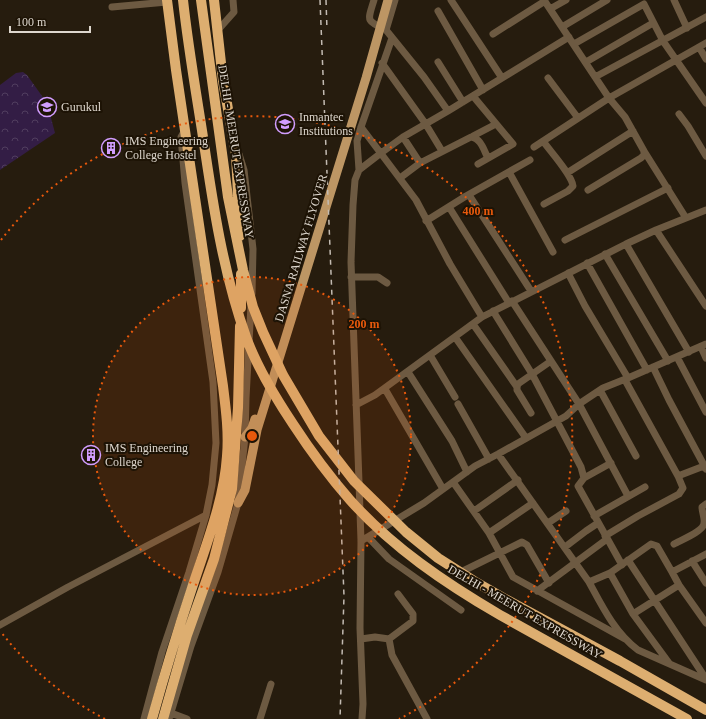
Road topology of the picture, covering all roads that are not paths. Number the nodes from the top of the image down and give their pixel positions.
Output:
1 (183, 0) edge
2 (201, 0) edge
3 (214, 0) edge
4 (233, 0) edge
5 (374, 0) edge
6 (382, 0) edge
7 (388, 0) edge
8 (395, 0) edge
9 (451, 0) edge
10 (566, 0) edge
11 (607, 0) edge
12 (674, 0) edge
13 (167, 1) edge
14 (545, 1) edge
15 (112, 7) dead end
16 (550, 9) junction
17 (438, 11) dead end
18 (706, 17) edge
19 (653, 23) junction
20 (562, 27) junction
21 (687, 28) junction
22 (218, 30) junction
23 (386, 30) junction
24 (493, 34) dead end
25 (569, 37) junction
26 (392, 38) junction
27 (663, 41) junction
28 (706, 43) edge
29 (574, 44) junction
30 (699, 47) junction
31 (706, 59) edge
32 (675, 60) junction
33 (438, 62) dead end
34 (586, 62) junction
35 (382, 63) junction
36 (595, 77) junction
37 (502, 78) junction
38 (548, 78) dead end
39 (483, 90) junction
40 (473, 96) junction
41 (609, 98) junction
42 (463, 102) junction
43 (706, 103) edge
44 (448, 111) junction
45 (678, 114) dead end
46 (578, 118) junction
47 (425, 124) junction
48 (496, 124) junction
49 (360, 127) junction
50 (231, 128) junction
51 (185, 129) junction
52 (633, 131) junction
53 (473, 136) junction
54 (403, 137) junction
55 (543, 141) junction
56 (534, 147) dead end
57 (442, 151) junction
58 (644, 151) junction
59 (381, 153) junction
60 (706, 156) edge
61 (488, 158) junction
62 (530, 160) dead end
63 (420, 163) junction
64 (478, 164) dead end
65 (359, 170) junction
66 (509, 172) junction
67 (567, 173) junction
68 (400, 178) junction
69 (668, 188) junction
70 (588, 190) dead end
71 (469, 195) junction
72 (544, 204) dead end
73 (449, 207) junction
74 (706, 210) edge
75 (686, 218) junction
76 (426, 221) junction
77 (656, 230) junction
78 (565, 240) dead end
79 (626, 244) junction
80 (553, 252) dead end
81 (606, 254) junction
82 (587, 263) junction
83 (568, 273) junction
84 (351, 277) junction
85 (387, 283) dead end
86 (531, 291) junction
87 (510, 302) junction
88 (706, 306) edge
89 (493, 311) junction
90 (482, 317) junction
91 (473, 324) junction
92 (455, 337) junction
93 (703, 346) edge
94 (689, 352) junction
95 (430, 355) junction
96 (677, 357) junction
97 (706, 358) edge
98 (551, 361) junction
99 (668, 361) junction
100 (650, 369) junction
101 (408, 372) junction
102 (532, 374) junction
103 (627, 379) junction
104 (517, 387) junction
105 (384, 389) junction
106 (600, 390) junction
107 (579, 404) junction
108 (246, 405) junction
109 (356, 405) junction
110 (215, 408) junction
111 (706, 412) edge
112 (531, 413) dead end
113 (557, 420) junction
114 (245, 437) junction
115 (526, 438) junction
116 (498, 454) junction
117 (636, 456) dead end
118 (489, 459) junction
119 (611, 463) junction
120 (705, 467) edge
121 (467, 472) junction
122 (678, 476) junction
123 (584, 478) junction
124 (518, 480) junction
125 (238, 482) junction
126 (453, 482) junction
127 (645, 487) dead end
128 (214, 489) junction
129 (443, 489) junction
130 (628, 496) junction
131 (238, 503) junction
132 (533, 503) junction
133 (706, 504) edge
134 (474, 511) junction
135 (566, 511) dead end
136 (206, 515) junction
137 (594, 516) junction
138 (598, 523) junction
139 (548, 524) junction
140 (489, 533) junction
141 (368, 537) junction
142 (606, 538) junction
143 (361, 541) junction
144 (674, 544) dead end
145 (565, 547) junction
146 (500, 554) junction
147 (706, 554) edge
148 (628, 560) junction
149 (692, 561) junction
150 (576, 563) junction
151 (622, 565) junction
152 (465, 570) dead end
153 (189, 572) junction
154 (672, 572) junction
155 (610, 573) junction
156 (215, 580) junction
157 (588, 582) junction
158 (549, 583) junction
159 (706, 583) edge
160 (679, 585) junction
161 (537, 591) junction
162 (398, 594) dead end
163 (655, 600) junction
164 (461, 610) dead end
165 (633, 614) junction
166 (706, 623) edge
167 (0, 625) edge
168 (361, 638) junction
169 (389, 639) junction
170 (625, 639) junction
171 (669, 664) junction
172 (706, 680) edge
173 (271, 684) dead end
174 (706, 710) edge
175 (168, 717) edge
176 (144, 719) edge
177 (152, 719) edge
178 (187, 719) edge
179 (260, 719) edge
180 (362, 719) edge
181 (427, 719) edge
182 (687, 719) edge

1 - 182 highway, DELHI - MEERUT EXPRESSWAY
2 - 174 highway, DELHI - MEERUT EXPRESSWAY
3 - 22 highway
4 - 22 street
5 - 23 street
6 - 114 main road, DASNA RAILWAY FLYOVER
7 - 131 main road, DASNA RAILWAY FLYOVER
8 - 23 street
9 - 37 street
10 - 16 street
11 - 20 street
12 - 21 street
13 - 15 street
13 - 51 highway
14 - 16 street
14 - 24 street
16 - 20 street
17 - 39 street
18 - 21 street
19 - 27 street
19 - 29 street
19 - 34 street
20 - 25 street
21 - 27 street
22 - 50 highway
23 - 26 street
25 - 29 street
25 - 37 street
26 - 35 street
26 - 44 street
27 - 32 street
27 - 36 street
28 - 30 street
29 - 34 street
30 - 31 street
30 - 32 street
32 - 41 street
32 - 43 street
33 - 42 street
34 - 36 street
35 - 47 street
35 - 49 street
36 - 41 street
37 - 39 street
38 - 46 street
39 - 40 street
40 - 42 street
40 - 48 street
41 - 46 street
41 - 52 street
42 - 44 street
44 - 47 street
45 - 60 street
46 - 55 street
47 - 54 street
47 - 57 street
48 - 53 street
48 - 61 street
49 - 59 street
49 - 65 street
50 - 108 street
50 - 175 highway
51 - 110 street
51 - 177 highway
52 - 58 street
52 - 67 street
53 - 57 street
53 - 61 street
54 - 59 street
54 - 63 street
55 - 56 street
55 - 67 street
57 - 63 street
58 - 69 street
58 - 70 street
59 - 65 street
59 - 68 street
61 - 64 street
62 - 66 street
63 - 68 street
65 - 84 street
66 - 71 street
66 - 80 street
67 - 72 street
68 - 76 street
69 - 75 street
69 - 78 street
71 - 73 street
71 - 86 street
73 - 76 street
73 - 87 street
74 - 75 street
75 - 77 street
76 - 90 street
77 - 79 street
77 - 88 street
79 - 81 street
79 - 94 street
81 - 82 street
81 - 99 street
82 - 83 street
82 - 100 street
83 - 86 street
83 - 103 street
84 - 85 street
84 - 109 street
86 - 87 street
87 - 89 street
87 - 98 street
89 - 90 street
89 - 102 street
90 - 91 street
91 - 92 street
91 - 104 street
92 - 95 street
92 - 115 street
93 - 94 street
93 - 97 street
94 - 96 street
95 - 101 street
95 - 118 street
96 - 99 street
96 - 111 street
98 - 102 street
98 - 107 street
99 - 100 street
100 - 103 street
100 - 120 street
101 - 105 street
101 - 121 street
102 - 104 street
102 - 113 street
103 - 106 street
103 - 122 street
104 - 112 street
105 - 109 street
105 - 129 street
106 - 107 street
106 - 117 street
107 - 113 street
107 - 119 street
108 - 110 street
108 - 114 street
109 - 143 street
110 - 128 street
113 - 115 street
113 - 123 street
114 - 125 street
115 - 116 street
116 - 118 street
116 - 124 street
118 - 121 street
119 - 123 street
119 - 130 street
120 - 122 street
121 - 126 street
122 - 142 street
123 - 137 street
124 - 132 street
124 - 134 street
125 - 128 street
125 - 131 street
126 - 129 street
126 - 134 street
127 - 130 street
128 - 136 street
129 - 141 street
130 - 137 street
131 - 156 street
132 - 139 street
132 - 140 street
133 - 144 street
134 - 140 street
135 - 139 street
136 - 153 street
136 - 167 street
137 - 138 street
138 - 142 street
138 - 145 street
139 - 145 street
140 - 146 street
141 - 143 street
141 - 164 street
142 - 150 street
142 - 151 street
143 - 168 street
145 - 150 street
146 - 152 street
146 - 158 street
146 - 161 street
147 - 149 street
148 - 151 street
148 - 154 street
148 - 163 street
149 - 154 street
149 - 159 street
150 - 157 street
150 - 158 street
151 - 155 street
153 - 156 street
153 - 176 street
154 - 160 street
155 - 157 street
155 - 165 street
156 - 175 street
157 - 170 street
158 - 161 street
160 - 163 street
160 - 166 street
161 - 170 street
162 - 169 street
163 - 165 street
163 - 172 street
165 - 171 street
168 - 169 street
168 - 180 street
169 - 181 street
170 - 171 street
171 - 172 street
173 - 179 street
175 - 178 street

